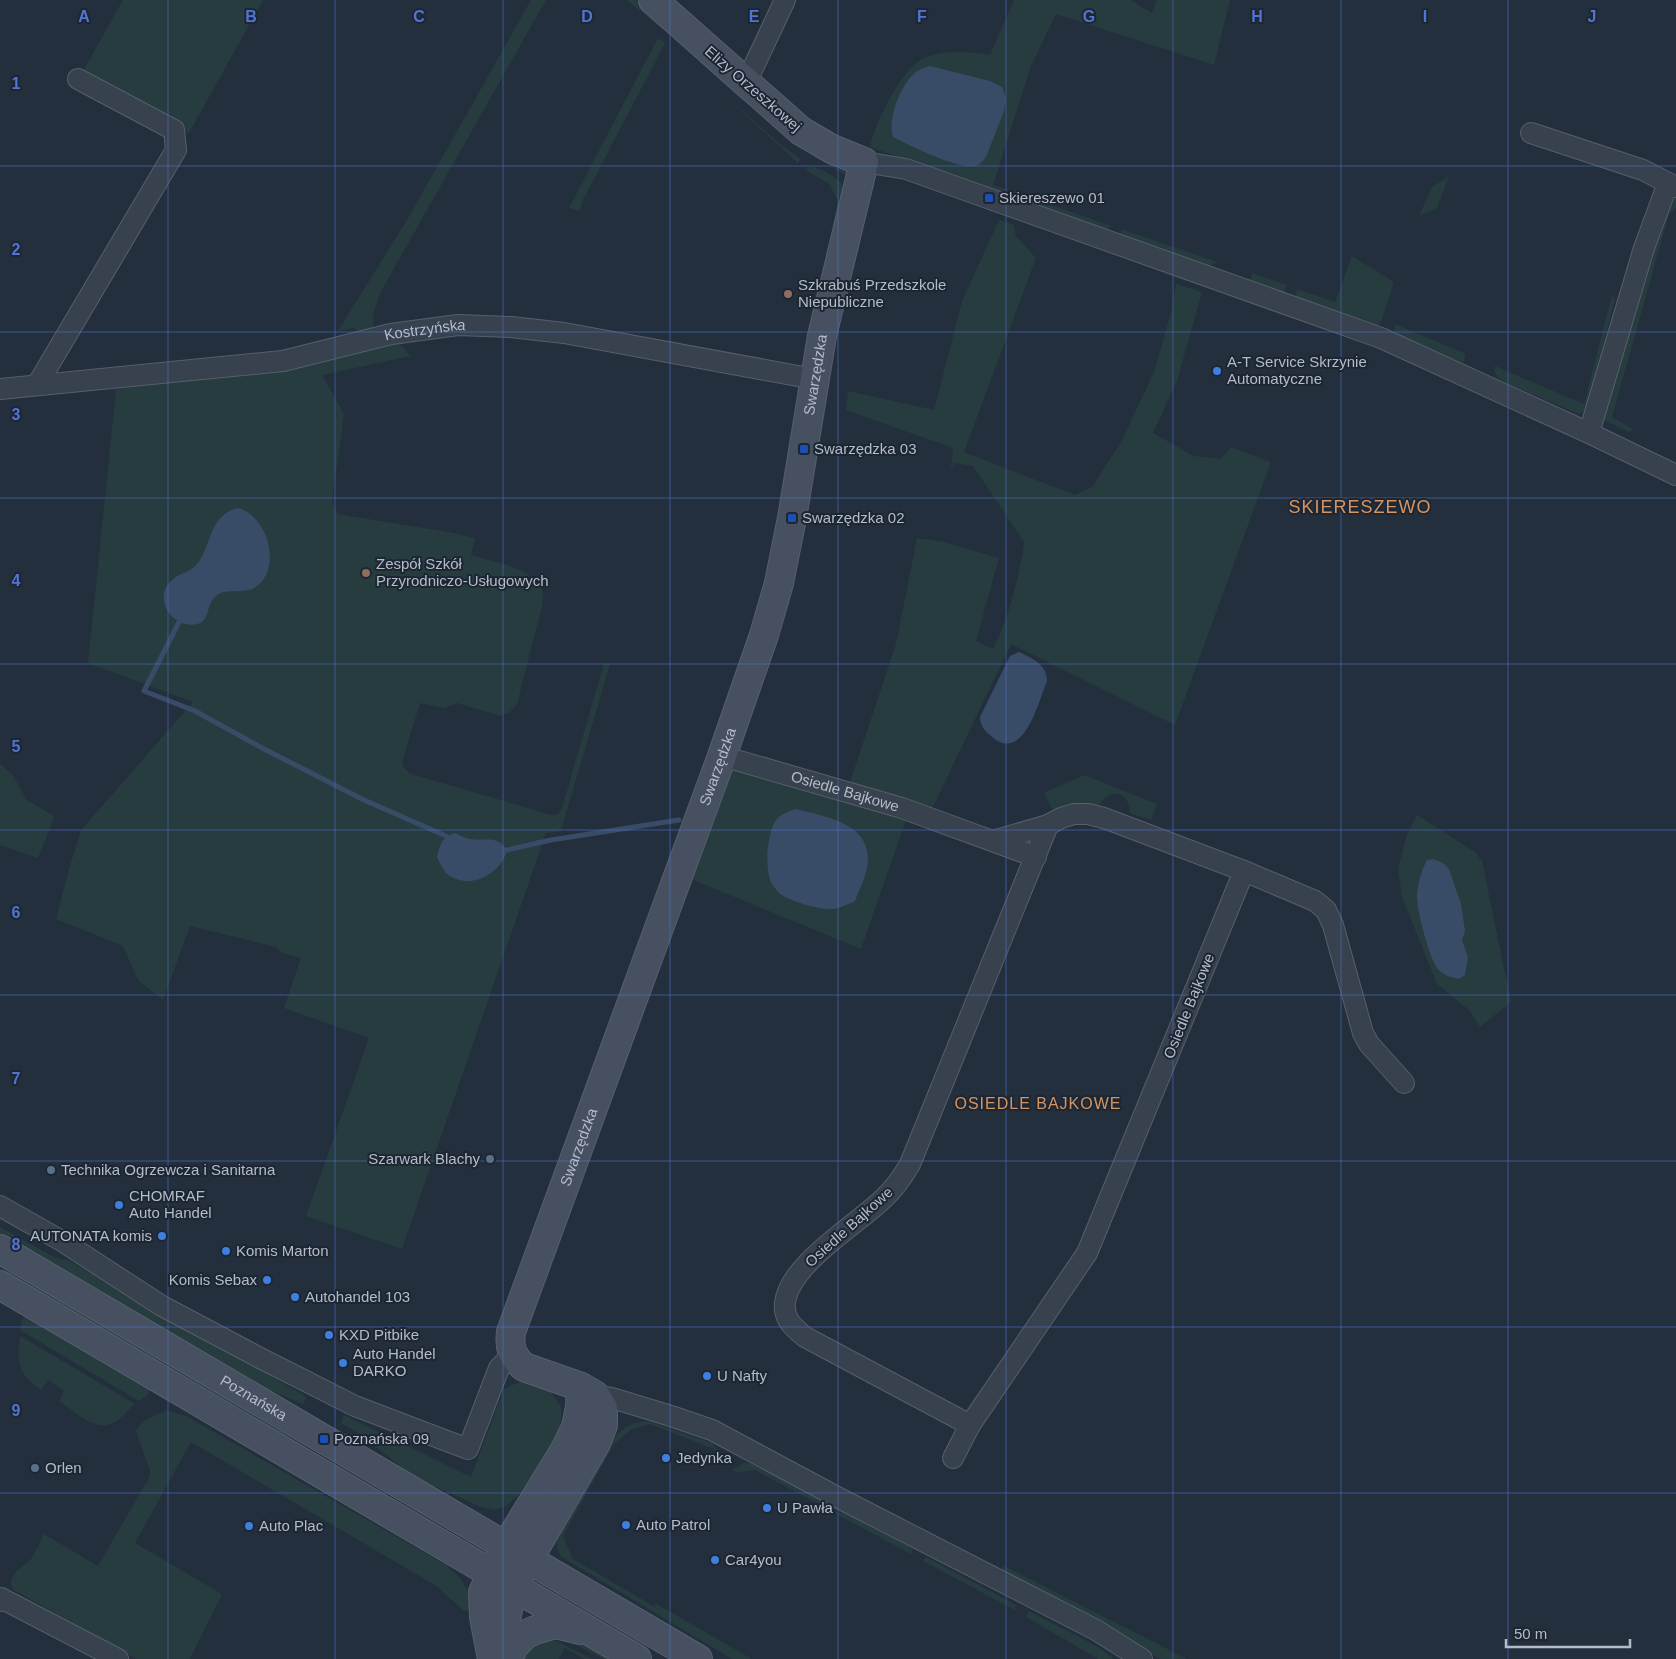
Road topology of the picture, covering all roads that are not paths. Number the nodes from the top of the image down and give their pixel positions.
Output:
1 (653, 0) edge
2 (785, 0) edge
3 (78, 79) dead end
4 (746, 83) junction
5 (1531, 133) dead end
6 (864, 162) junction
7 (1672, 185) edge
8 (814, 379) junction
9 (37, 385) junction
10 (0, 389) edge
11 (1589, 433) junction
12 (1676, 475) edge
13 (722, 756) junction
14 (1048, 825) junction
15 (993, 841) junction
16 (1036, 857) junction
17 (1244, 871) junction
18 (1404, 1083) dead end
19 (0, 1206) edge
20 (0, 1249) edge
21 (0, 1285) edge
22 (513, 1354) junction
23 (588, 1391) junction
24 (970, 1425) junction
25 (953, 1458) dead end
26 (517, 1552) junction
27 (502, 1580) junction
28 (0, 1601) edge
29 (597, 1635) junction
30 (118, 1659) edge
31 (492, 1659) edge
32 (500, 1659) edge
33 (508, 1659) edge
34 (637, 1659) edge
35 (698, 1659) edge
36 (1142, 1659) edge

1 - 4 main road, Elizy Orzeszkowej
2 - 4 street
3 - 9 street
4 - 6 main road, Elizy Orzeszkowej
5 - 7 street
6 - 8 main road, Swarzędzka
6 - 11 street
7 - 11 street
8 - 9 street, Kostrzyńska
8 - 13 main road, Swarzędzka
9 - 10 street, Kostrzyńska
11 - 12 street
13 - 15 street, Osiedle Bajkowe
13 - 22 main road, Swarzędzka
14 - 15 street
14 - 16 street, Osiedle Bajkowe
14 - 17 street
15 - 16 street, Osiedle Bajkowe
16 - 24 street, Osiedle Bajkowe
17 - 18 street
17 - 24 street, Osiedle Bajkowe
19 - 22 street
20 - 26 main road, Poznańska
21 - 27 main road, Poznańska
22 - 23 main road
23 - 26 main road
23 - 36 street
24 - 25 street, Osiedle Bajkowe
26 - 27 main road
26 - 35 main road, Poznańska
27 - 29 main road, Poznańska
27 - 31 main road
27 - 32 main road
28 - 30 street
29 - 33 main road
29 - 34 main road, Poznańska

